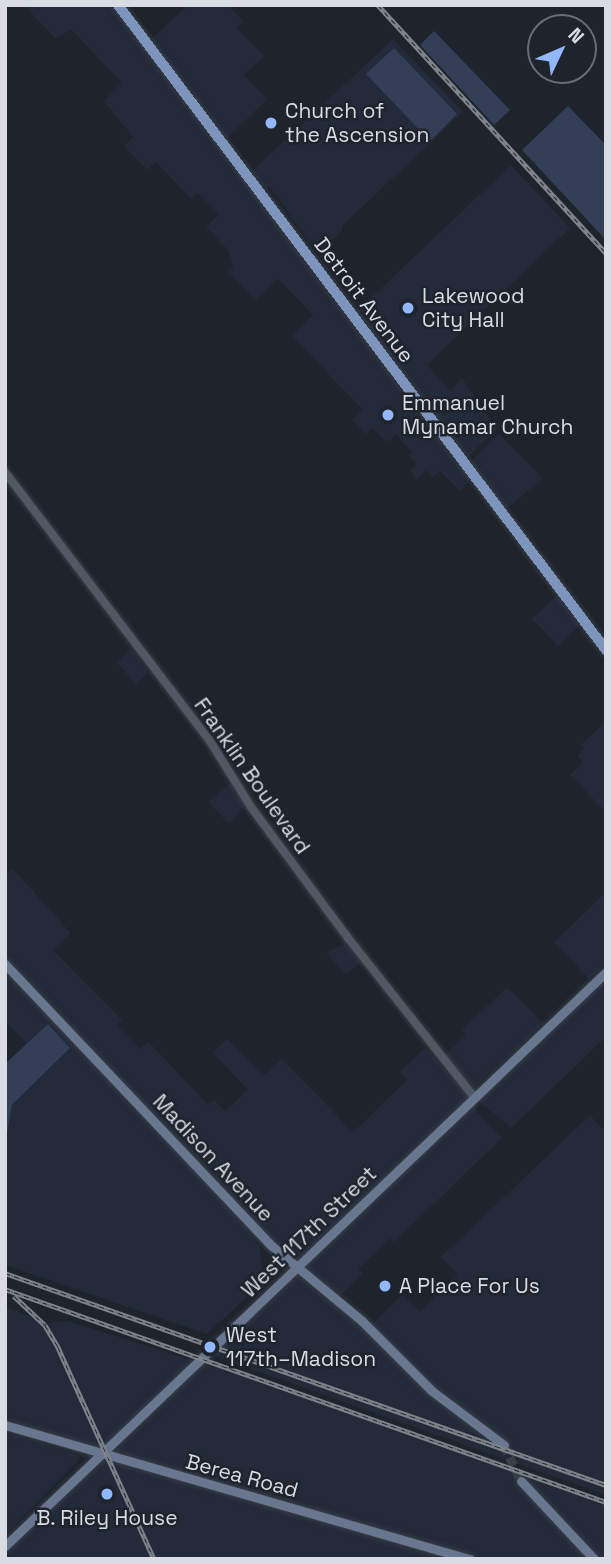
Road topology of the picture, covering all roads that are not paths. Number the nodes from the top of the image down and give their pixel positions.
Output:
1 (118, 5) edge
2 (5, 472) edge
3 (606, 650) edge
4 (5, 964) edge
5 (606, 972) edge
6 (475, 1098) junction
7 (297, 1266) junction
8 (5, 1425) edge
9 (503, 1445) tunnel mouth
10 (102, 1455) junction
11 (521, 1481) tunnel mouth
12 (5, 1546) edge
13 (471, 1559) edge
14 (594, 1559) edge

1 - 3 main road, Detroit Avenue
2 - 6 street, Franklin Boulevard
4 - 7 main road, Madison Avenue
5 - 6 main road, West 117th Street
6 - 7 main road, West 117th Street
7 - 9 main road, Madison Avenue
7 - 10 main road, West 117th Street
8 - 10 main road, Berea Road
10 - 12 main road, West 117th Street
10 - 13 main road, Berea Road
11 - 14 main road

